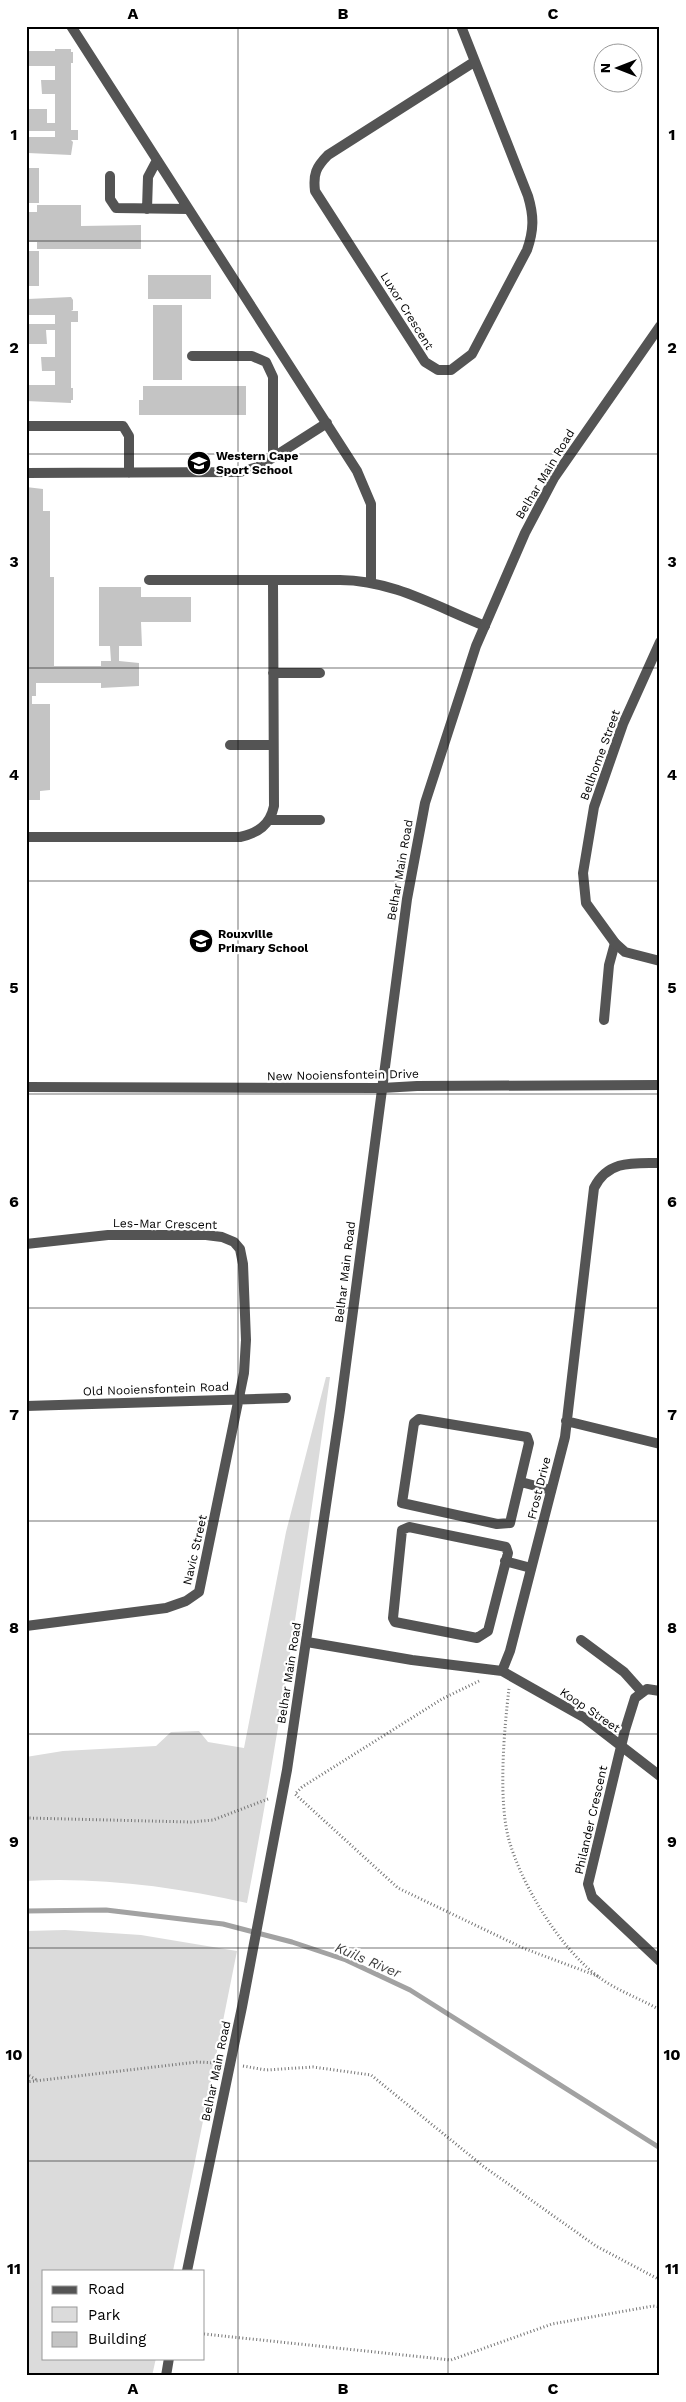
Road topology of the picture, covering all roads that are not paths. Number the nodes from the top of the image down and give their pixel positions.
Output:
1 (71, 26) edge
2 (461, 26) edge
3 (474, 62) junction
4 (157, 160) junction
5 (110, 176) dead end
6 (147, 209) junction
7 (188, 209) junction
8 (660, 326) edge
9 (192, 356) dead end
10 (327, 423) junction
11 (26, 426) edge
12 (273, 457) junction
13 (26, 473) edge
14 (129, 473) junction
15 (149, 580) dead end
16 (273, 580) junction
17 (371, 582) junction
18 (485, 626) junction
19 (660, 642) edge
20 (273, 673) junction
21 (320, 673) dead end
22 (230, 745) dead end
23 (273, 745) junction
24 (269, 820) junction
25 (320, 820) dead end
26 (26, 837) edge
27 (615, 944) junction
28 (660, 961) edge
29 (604, 1020) dead end
30 (660, 1085) edge
31 (26, 1086) edge
32 (382, 1088) junction
33 (660, 1163) edge
34 (26, 1244) edge
35 (240, 1398) junction
36 (286, 1398) dead end
37 (26, 1406) edge
38 (566, 1421) junction
39 (660, 1444) edge
40 (521, 1482) junction
41 (551, 1490) junction
42 (505, 1561) junction
43 (531, 1568) junction
44 (26, 1626) edge
45 (581, 1640) dead end
46 (307, 1642) junction
47 (502, 1671) junction
48 (641, 1691) junction
49 (660, 1691) edge
50 (621, 1746) junction
51 (660, 1776) edge
52 (660, 1961) edge
53 (188, 2270) edge
54 (169, 2360) edge
55 (166, 2376) edge

1 - 4 street
2 - 3 street, Luxor Crescent
3 - 3 street, Luxor Crescent
4 - 6 street
4 - 7 street
5 - 6 street
6 - 7 street
7 - 10 street
8 - 18 street, Belhar Main Road
9 - 12 street
10 - 12 street
10 - 17 street
11 - 14 street
12 - 14 street
13 - 14 street
15 - 16 street
16 - 17 street
16 - 20 street
17 - 18 street
18 - 32 street, Belhar Main Road
19 - 27 street, Bellhome Street
20 - 21 street
20 - 23 street
22 - 23 street
23 - 24 street
24 - 25 street
24 - 26 street
27 - 28 street, Bellhome Street
27 - 29 street
30 - 32 street, New Nooiensfontein Drive
31 - 32 street, New Nooiensfontein Drive
32 - 46 street, Belhar Main Road
33 - 38 street, Frost Drive
34 - 35 street, Les-Mar Crescent
35 - 36 street, Old Nooiensfontein Road
35 - 37 street, Old Nooiensfontein Road
35 - 44 street, Navic Street
38 - 39 street
38 - 41 street, Frost Drive
40 - 40 street
40 - 41 street
41 - 43 street, Frost Drive
42 - 42 street
42 - 43 street
43 - 47 street, Frost Drive
45 - 48 street
46 - 47 street
46 - 53 street, Belhar Main Road
47 - 50 street, Koop Street
48 - 49 street
48 - 50 street
50 - 51 street, Koop Street
50 - 52 street, Philander Crescent
54 - 55 street

